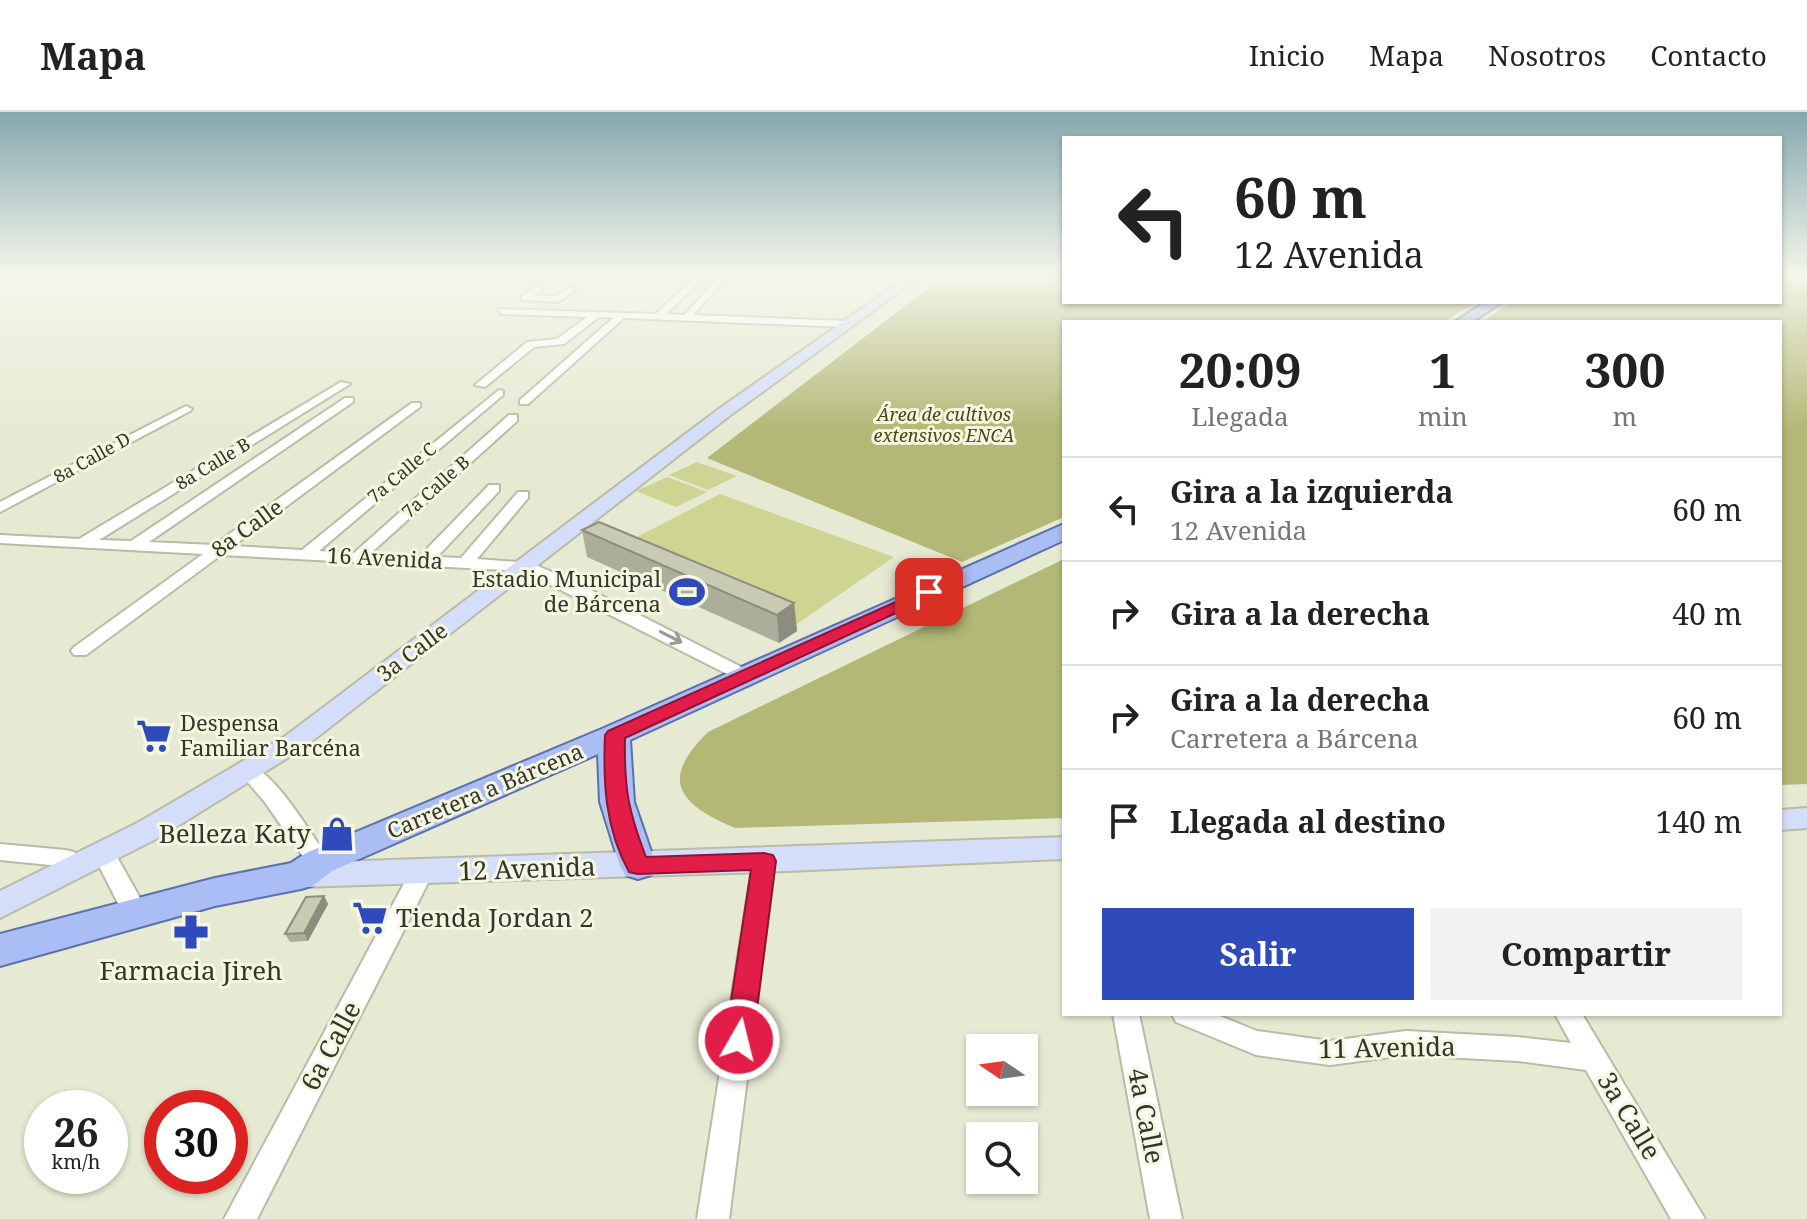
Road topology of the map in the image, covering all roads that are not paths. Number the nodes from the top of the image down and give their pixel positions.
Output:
1 (579, 328) edge
2 (608, 328) edge
3 (842, 328) edge
4 (345, 384) dead end
5 (481, 385) dead end
6 (499, 393) dead end
7 (349, 400) dead end
8 (524, 402) dead end
9 (416, 405) dead end
10 (186, 409) dead end
11 (513, 418) dead end
12 (494, 488) dead end
13 (523, 495) dead end
14 (0, 508) edge
15 (1062, 532) edge
16 (0, 539) edge
17 (26, 540) junction
18 (81, 544) junction
19 (135, 545) junction
20 (218, 549) junction
21 (306, 554) junction
22 (0, 556) edge
23 (359, 556) junction
24 (425, 560) junction
25 (465, 563) junction
26 (526, 566) junction
27 (80, 651) dead end
28 (745, 676) junction
29 (615, 735) junction
30 (249, 772) junction
31 (1062, 848) edge
32 (0, 852) edge
33 (105, 856) junction
34 (764, 861) junction
35 (638, 866) junction
36 (78, 868) junction
37 (310, 869) junction
38 (422, 871) junction
39 (0, 905) edge
40 (135, 912) junction
41 (0, 950) edge
42 (1126, 1016) edge
43 (1190, 1016) edge
44 (1569, 1016) edge
45 (1595, 1059) junction
46 (240, 1219) edge
47 (713, 1219) edge
48 (1166, 1219) edge
49 (1689, 1219) edge

1 - 5 street
2 - 8 street
3 - 26 main road, 3a Calle
4 - 18 street, 8a Calle B
6 - 21 street, 7a Calle C
7 - 19 street
9 - 20 street, 8a Calle
10 - 14 street, 8a Calle D
11 - 23 street, 7a Calle B
12 - 24 street
13 - 25 street
15 - 28 main road, Carretera a Bárcena
16 - 17 street, 16 Avenida
17 - 18 street, 16 Avenida
17 - 22 street
18 - 19 street, 16 Avenida
19 - 20 street, 16 Avenida
20 - 21 street, 16 Avenida
20 - 27 street, 8a Calle
21 - 23 street, 16 Avenida
23 - 24 street, 16 Avenida
24 - 25 street, 16 Avenida
25 - 26 street, 16 Avenida
26 -> 28 street, 16 Avenida
26 - 30 main road, 3a Calle
28 - 29 main road, Carretera a Bárcena
29 - 35 main road
29 - 37 main road, Carretera a Bárcena
30 - 33 main road, 3a Calle
30 - 37 street
31 - 34 main road, 12 Avenida
32 - 36 street
33 - 36 main road, 3a Calle
33 - 40 street
34 - 35 main road, 12 Avenida
34 - 47 street
35 - 38 main road, 12 Avenida
36 - 39 main road, 3a Calle
37 - 38 main road, 12 Avenida
37 - 40 main road, 12 Avenida
38 - 46 street, 6a Calle
40 - 41 main road, 12 Avenida
42 - 48 street, 4a Calle
43 - 45 street, 11 Avenida
44 - 45 street, 3a Calle
45 - 49 street, 3a Calle

